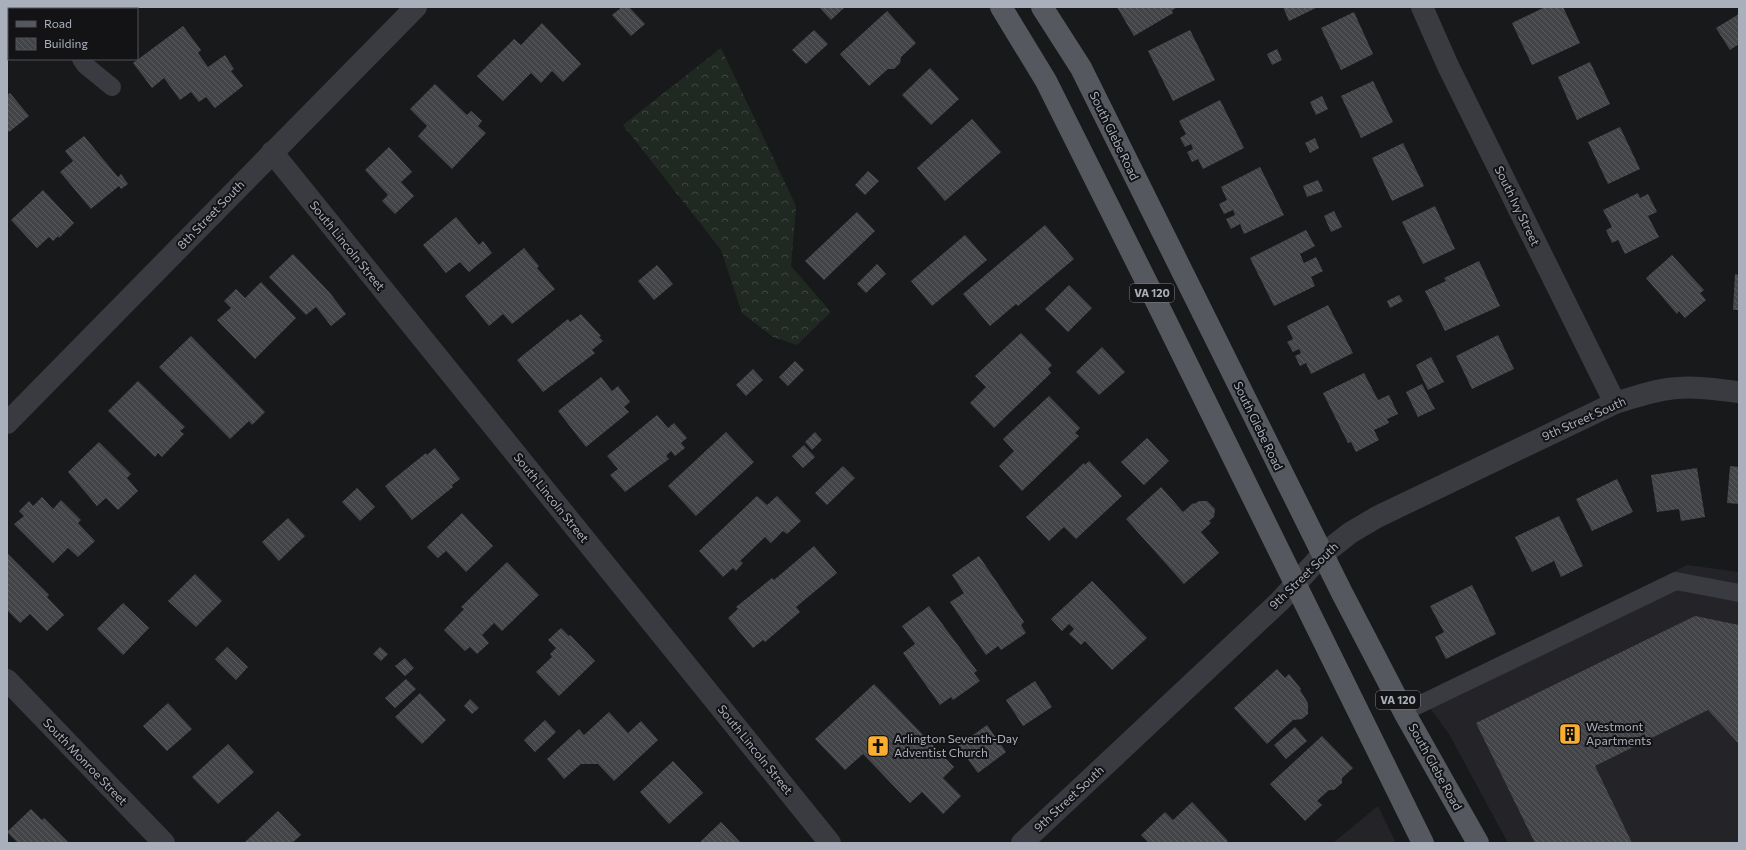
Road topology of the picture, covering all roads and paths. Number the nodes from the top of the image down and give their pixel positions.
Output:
1 (416, 7) edge
2 (1000, 7) edge
3 (1042, 7) edge
4 (1422, 7) edge
5 (82, 60) edge
6 (112, 87) dead end
7 (272, 152) junction
8 (1739, 392) edge
9 (1615, 404) junction
10 (7, 423) edge
11 (1322, 555) junction
12 (1296, 584) junction
13 (1739, 592) edge
14 (7, 680) edge
15 (1404, 712) junction
16 (1408, 813) junction
17 (164, 843) edge
18 (830, 843) edge
19 (1022, 843) edge
20 (1423, 843) edge
21 (1435, 843) edge
22 (1478, 843) edge

1 - 7 street, 8th Street South
2 - 12 main road, VA 120
3 - 11 main road, South Glebe Road / VA 120
4 - 9 street, South Ivy Street
5 - 6 lane
7 - 10 street, 8th Street South
7 - 18 street, South Lincoln Street
8 - 9 street, 9th Street South
9 - 11 street, 9th Street South
11 - 12 street, 9th Street South
11 - 15 main road, South Glebe Road / VA 120
12 - 16 main road, VA 120
12 - 19 street, 9th Street South
13 - 15 lane
14 - 17 street, South Monroe Street
15 - 22 main road, South Glebe Road / VA 120
16 - 20 main road, VA 120
16 - 21 main road

